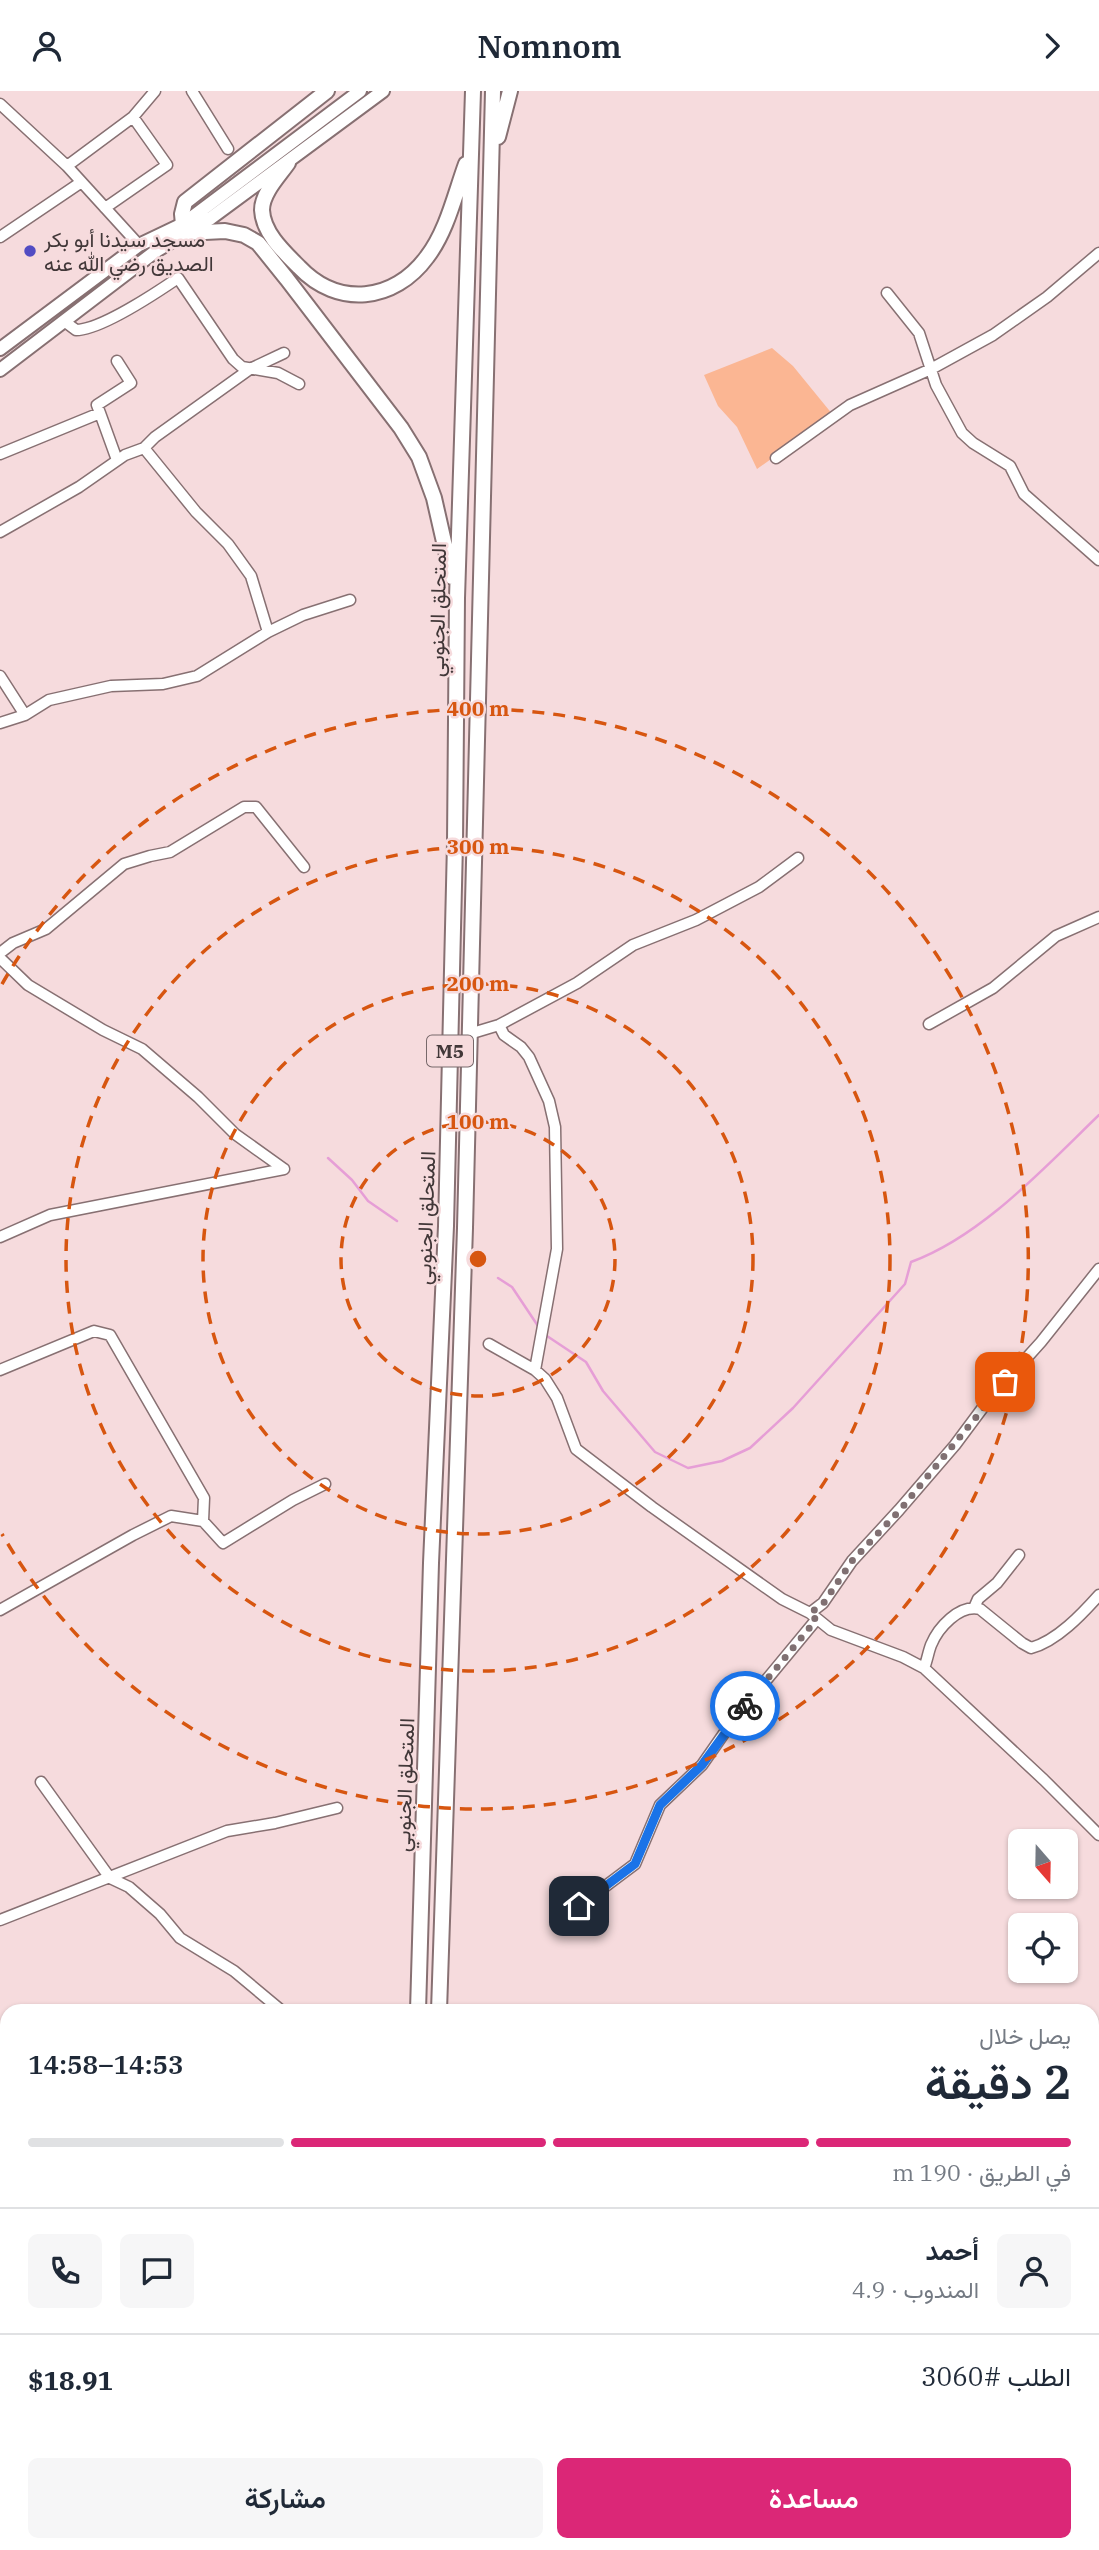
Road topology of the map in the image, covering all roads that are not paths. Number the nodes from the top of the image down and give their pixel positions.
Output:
1 (155, 91) edge
2 (192, 91) edge
3 (327, 91) edge
4 (360, 91) edge
5 (383, 91) edge
6 (473, 91) edge
7 (493, 91) edge
8 (510, 91) edge
9 (1, 106) edge
10 (133, 117) junction
11 (228, 149) dead end
12 (471, 149) junction
13 (288, 163) junction
14 (491, 165) junction
15 (67, 166) junction
16 (80, 183) junction
17 (105, 208) junction
18 (184, 229) junction
19 (0, 237) edge
20 (139, 246) junction
21 (1099, 253) edge
22 (887, 293) dead end
23 (64, 320) junction
24 (0, 349) edge
25 (284, 353) dead end
26 (117, 361) dead end
27 (250, 369) junction
28 (931, 369) junction
29 (0, 370) edge
30 (299, 384) dead end
31 (100, 413) junction
32 (144, 448) junction
33 (0, 454) edge
34 (776, 458) dead end
35 (117, 460) junction
36 (0, 532) edge
37 (1099, 560) edge
38 (457, 598) junction
39 (350, 600) dead end
40 (268, 632) junction
41 (0, 676) edge
42 (24, 715) junction
43 (0, 723) edge
44 (798, 858) dead end
45 (304, 867) dead end
46 (1099, 917) edge
47 (0, 953) edge
48 (0, 958) edge
49 (929, 1024) dead end
50 (499, 1025) junction
51 (469, 1034) junction
52 (0, 1237) edge
53 (1099, 1269) edge
54 (489, 1344) dead end
55 (0, 1370) edge
56 (535, 1370) junction
57 (325, 1485) dead end
58 (203, 1521) junction
59 (1020, 1555) dead end
60 (1099, 1595) edge
61 (974, 1608) junction
62 (0, 1610) edge
63 (813, 1616) junction
64 (924, 1668) junction
65 (41, 1782) dead end
66 (337, 1808) dead end
67 (1099, 1835) edge
68 (110, 1878) junction
69 (579, 1906) dead end
70 (0, 1920) edge
71 (274, 2004) edge
72 (418, 2004) edge
73 (439, 2004) edge

1 - 10 street
2 - 11 street
3 - 18 highway
4 - 18 main road
5 - 13 main road
6 - 12 highway, المتحلق الجنوبي / M5
7 - 14 highway, المتحلق الجنوبي / M5
8 - 14 highway
9 - 15 street
10 - 15 street
10 - 17 street
12 - 13 highway
12 - 38 highway, المتحلق الجنوبي / M5
13 - 18 main road
14 - 51 highway, المتحلق الجنوبي / M5
15 - 16 street
16 - 17 street
16 - 19 street
17 - 20 street
18 - 20 main road
18 - 23 main road
18 - 38 highway
20 - 24 main road
21 - 28 street
22 - 28 street
23 - 27 street
23 - 29 main road
25 - 27 street
26 - 31 street
27 - 30 street
27 - 32 street
28 - 34 street
28 - 37 street
31 - 33 street
31 - 35 street
32 - 35 street
32 - 40 street
35 - 36 street
38 - 72 highway, المتحلق الجنوبي / M5
39 - 40 street
40 - 42 street
41 - 42 street
42 - 43 street
44 - 50 street
45 - 47 street
46 - 49 street
48 - 52 street
50 - 51 street
50 - 56 street
51 - 73 highway, المتحلق الجنوبي / M5
53 - 63 street
54 - 56 street
55 - 58 street
56 - 63 street
57 - 58 street
58 - 62 street
59 - 61 street
60 - 61 street
61 - 64 street
63 - 64 street
63 - 69 street
64 - 67 street
65 - 68 street
66 - 68 street
68 - 70 street
68 - 71 street

